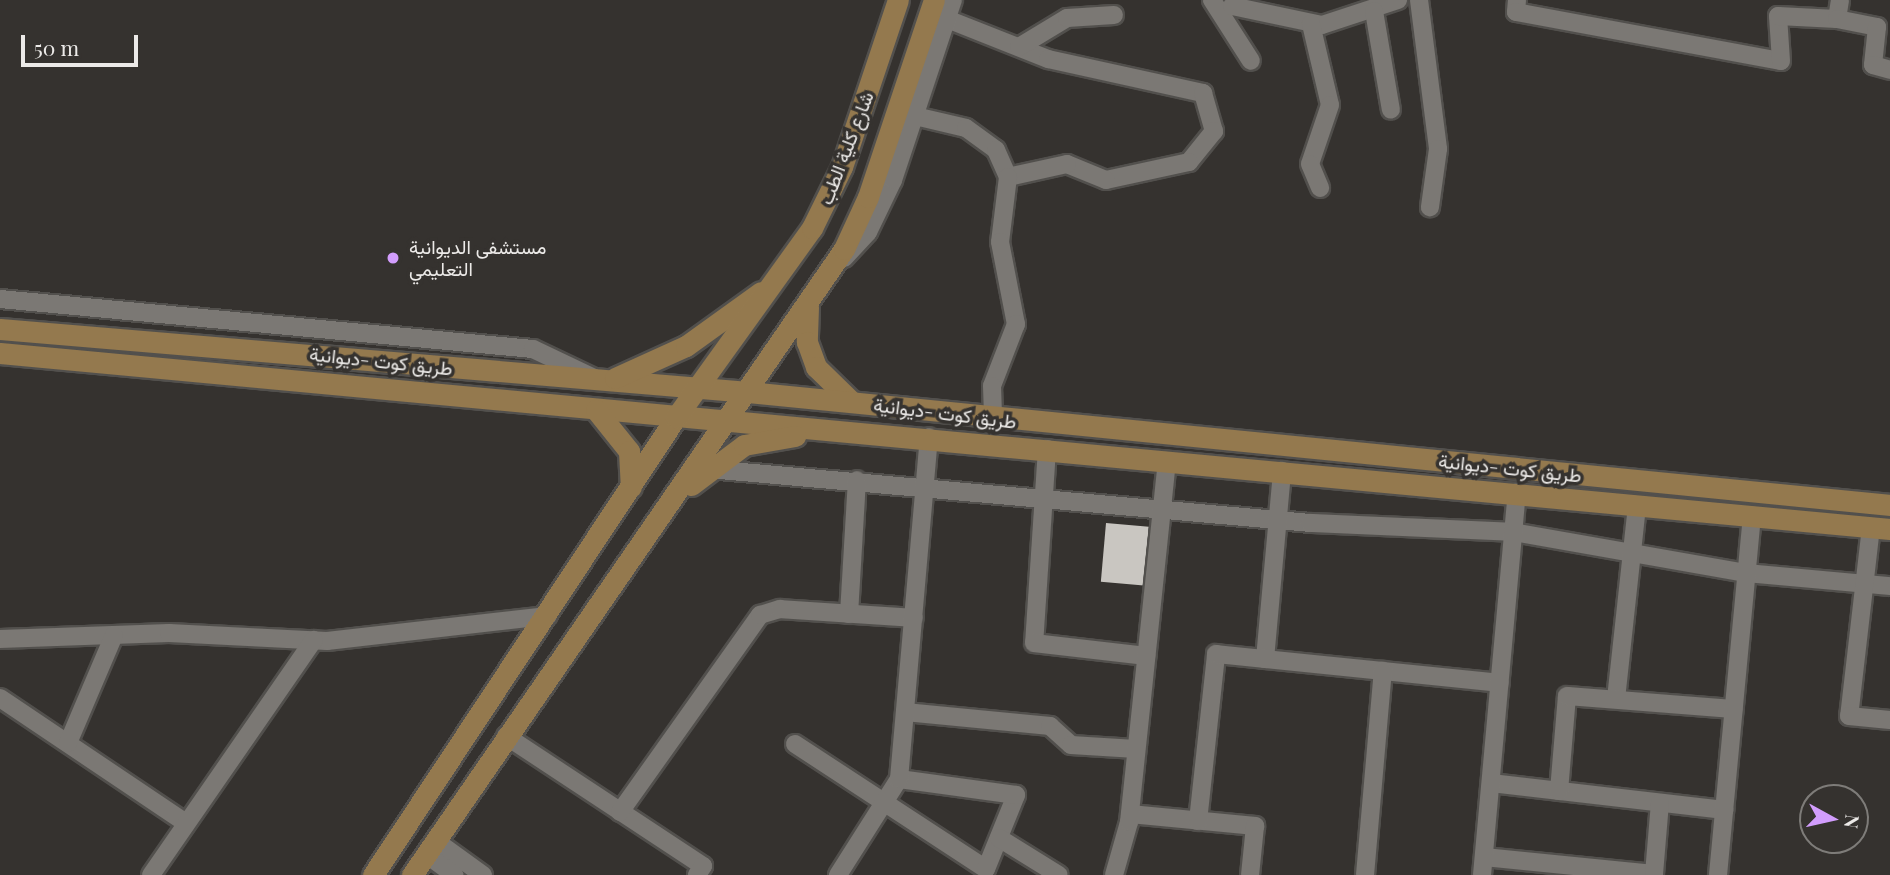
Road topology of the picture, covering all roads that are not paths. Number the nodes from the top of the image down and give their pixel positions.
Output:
1 (898, 0) edge
2 (934, 0) edge
3 (953, 0) edge
4 (1212, 0) edge
5 (1398, 0) edge
6 (1419, 0) edge
7 (1517, 0) edge
8 (1840, 0) edge
9 (1231, 10) edge
10 (1374, 11) junction
11 (1114, 15) dead end
12 (947, 19) junction
13 (1837, 19) junction
14 (1311, 24) junction
15 (1019, 47) junction
16 (1251, 61) dead end
17 (1890, 69) edge
18 (1391, 110) dead end
19 (915, 116) junction
20 (1008, 177) junction
21 (1320, 188) dead end
22 (1430, 207) dead end
23 (827, 276) junction
24 (780, 279) junction
25 (0, 299) edge
26 (809, 303) junction
27 (0, 329) edge
28 (0, 353) edge
29 (604, 380) junction
30 (698, 387) junction
31 (748, 391) junction
32 (853, 402) junction
33 (596, 410) junction
34 (677, 417) junction
35 (993, 419) junction
36 (727, 421) junction
37 (825, 428) junction
38 (929, 437) junction
39 (1047, 449) junction
40 (1167, 461) junction
41 (709, 468) junction
42 (1282, 471) junction
43 (857, 480) junction
44 (631, 486) junction
45 (926, 487) junction
46 (1517, 493) junction
47 (1044, 498) junction
48 (1890, 505) edge
49 (1637, 506) junction
50 (1162, 509) junction
51 (659, 514) junction
52 (1752, 516) junction
53 (1278, 520) junction
54 (1881, 528) edge
55 (1513, 532) junction
56 (1632, 553) junction
57 (1746, 573) junction
58 (1866, 585) junction
59 (1890, 586) edge
60 (849, 614) junction
61 (548, 616) junction
62 (914, 618) junction
63 (114, 635) junction
64 (0, 639) edge
65 (314, 640) junction
66 (1146, 656) junction
67 (1265, 659) junction
68 (1383, 671) junction
69 (1500, 683) junction
70 (0, 698) edge
71 (1616, 699) junction
72 (1733, 709) junction
73 (905, 712) junction
74 (1890, 720) edge
75 (506, 736) junction
76 (68, 743) junction
77 (795, 744) dead end
78 (460, 746) junction
79 (1136, 749) junction
80 (486, 764) junction
81 (899, 779) junction
82 (1491, 783) junction
83 (1559, 791) junction
84 (886, 803) junction
85 (1660, 803) junction
86 (1724, 810) junction
87 (621, 812) junction
88 (1130, 814) junction
89 (1198, 821) junction
90 (186, 823) junction
91 (999, 838) junction
92 (431, 848) junction
93 (1483, 866) edge
94 (1602, 872) edge
95 (151, 875) edge
96 (373, 875) edge
97 (412, 875) edge
98 (454, 875) edge
99 (483, 875) edge
100 (697, 875) edge
101 (838, 875) edge
102 (1059, 875) edge
103 (1114, 875) edge
104 (1250, 875) edge
105 (1364, 875) edge
106 (1720, 875) edge

1 - 24 main road, شارع كلية الطب
2 - 23 main road, شارع كلية الطب
3 - 12 street
4 - 9 street
5 - 10 street
6 - 22 street
7 - 13 street
8 - 13 street
9 - 14 street
9 - 16 street
10 - 14 street
10 - 18 street
11 - 15 street
12 - 15 street
12 - 19 street
13 - 17 street
14 - 21 street
15 - 20 street
19 - 20 street
19 - 23 street
20 - 35 street
23 - 26 main road, شارع كلية الطب
24 - 29 main road
24 - 30 main road, شارع كلية الطب
25 - 29 street
26 - 31 main road, شارع كلية الطب
26 - 32 main road
27 - 29 main road, طريق كوت -ديوانية
28 - 33 main road, طريق كوت -ديوانية
29 - 30 main road, طريق كوت -ديوانية
30 - 31 main road, طريق كوت -ديوانية
30 - 34 main road, شارع كلية الطب
31 - 32 main road, طريق كوت -ديوانية
31 - 36 main road, شارع كلية الطب
32 - 35 main road, طريق كوت -ديوانية
33 - 34 main road, طريق كوت -ديوانية
33 - 44 main road
34 - 36 main road, طريق كوت -ديوانية
34 - 44 main road, شارع كلية الطب
35 - 48 main road, طريق كوت -ديوانية
36 - 37 main road, طريق كوت -ديوانية
36 - 51 main road, شارع كلية الطب
37 - 38 main road, طريق كوت -ديوانية
37 - 41 main road
38 - 39 main road, طريق كوت -ديوانية
38 - 45 street
39 - 40 main road, طريق كوت -ديوانية
39 - 47 street
40 - 42 main road, طريق كوت -ديوانية
40 - 50 street
41 - 43 street
41 - 51 main road
42 - 46 main road, طريق كوت -ديوانية
42 - 53 street
43 - 45 street
43 - 60 street
44 - 61 main road, شارع كلية الطب
45 - 47 street
45 - 62 street
46 - 49 main road, طريق كوت -ديوانية
46 - 55 street
47 - 50 street
47 - 66 street
49 - 52 main road, طريق كوت -ديوانية
49 - 56 street
50 - 53 street
50 - 66 street
51 - 75 main road
52 - 54 main road, طريق كوت -ديوانية
52 - 57 street
53 - 55 street
53 - 67 street
54 - 58 street
55 - 56 street
55 - 69 street
56 - 57 street
56 - 71 street
57 - 58 street
57 - 72 street
58 - 59 street
58 - 74 street
60 - 62 street
60 - 87 street
61 - 65 street
61 - 78 main road, شارع كلية الطب
62 - 73 street
63 - 64 street
63 - 65 street
63 - 76 street
65 - 90 street
66 - 79 street
67 - 68 street
67 - 89 street
68 - 69 street
68 - 105 street
69 - 82 street
70 - 76 street
71 - 72 street
71 - 83 street
72 - 86 street
73 - 79 street
73 - 81 street
75 - 80 main road
75 - 87 street
76 - 90 street
77 - 84 street
78 - 80 main road
78 - 96 main road, شارع كلية الطب
79 - 88 street
80 - 92 main road
81 - 84 street
81 - 91 street
82 - 83 street
82 - 93 street
83 - 85 street
84 - 91 street
84 - 101 street
85 - 86 street
85 - 94 street
86 - 106 street
87 - 100 street
88 - 89 street
88 - 103 street
89 - 104 street
90 - 95 street
91 - 102 street
92 - 97 main road
92 - 98 street
92 - 99 street
93 - 94 street

